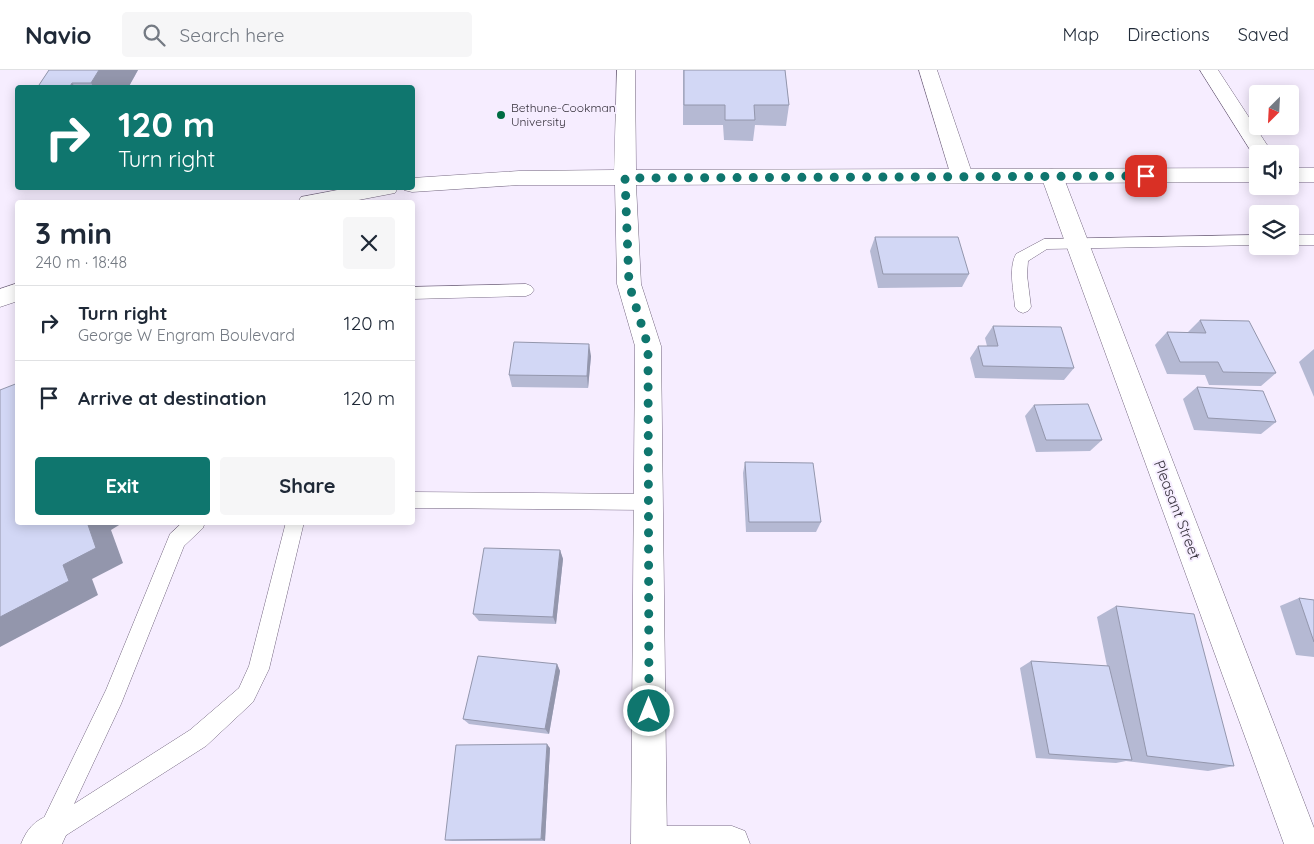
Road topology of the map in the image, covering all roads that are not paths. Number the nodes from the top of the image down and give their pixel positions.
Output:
1 (626, 70) edge
2 (928, 70) edge
3 (1210, 70) edge
4 (1257, 145) edge
5 (1314, 174) edge
6 (1249, 175) edge
7 (1299, 175) edge
8 (962, 176) junction
9 (1052, 176) junction
10 (625, 178) junction
11 (415, 185) edge
12 (376, 190) edge
13 (320, 200) edge
14 (1249, 240) edge
15 (1299, 240) edge
16 (1314, 240) edge
17 (1076, 242) junction
18 (526, 290) dead end
19 (15, 293) edge
20 (415, 293) edge
21 (0, 298) edge
22 (1023, 307) dead end
23 (415, 500) edge
24 (648, 502) junction
25 (193, 525) edge
26 (294, 525) edge
27 (44, 838) edge
28 (649, 844) edge
29 (732, 844) edge
30 (1302, 844) edge

1 - 10 street
2 - 8 street
3 - 4 street
5 - 7 street
6 - 9 street
8 - 9 street
8 - 10 street
9 - 17 street, Pleasant Street
10 - 11 street
10 - 24 street
12 - 13 street
14 - 17 lane
15 - 16 lane
17 - 22 lane
17 - 30 street, Pleasant Street
18 - 20 lane
19 - 21 street
23 - 24 lane
24 - 28 street
25 - 27 lane
26 - 27 lane
28 - 29 street

